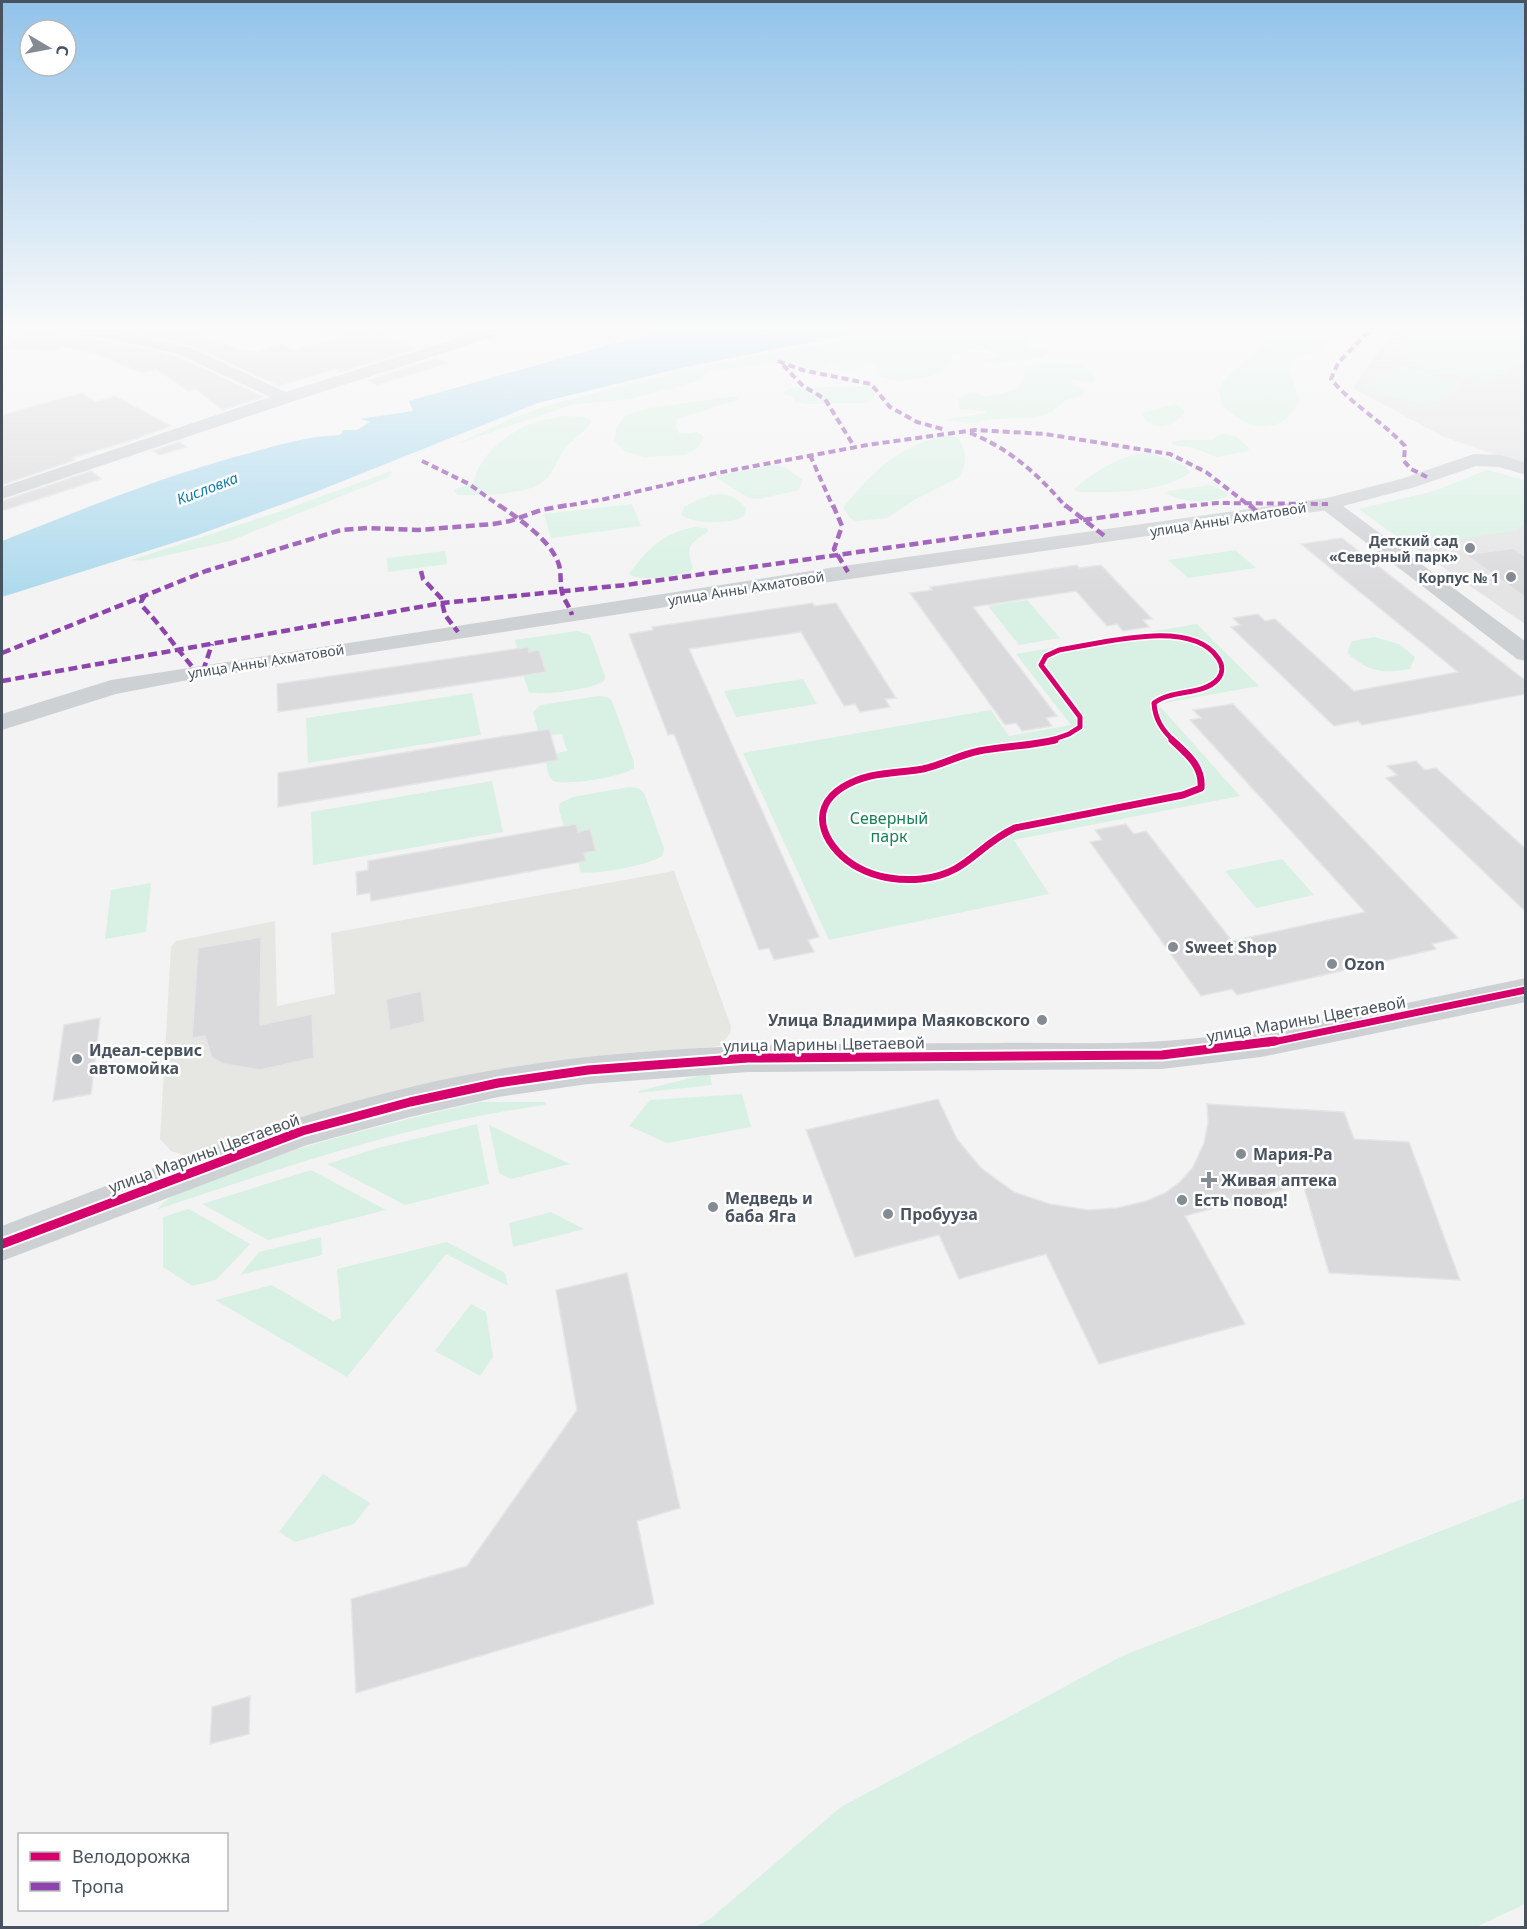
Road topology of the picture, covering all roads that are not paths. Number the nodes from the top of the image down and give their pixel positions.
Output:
1 (237, 414) edge
2 (1526, 469) edge
3 (2, 493) edge
4 (1328, 504) junction
5 (1526, 654) edge
6 (2, 722) edge
7 (1526, 990) edge
8 (2, 1244) edge

1 - 3 street
2 - 4 street, улица Анны Ахматовой
4 - 5 street
4 - 6 street, улица Анны Ахматовой
7 - 8 street, улица Марины Цветаевой

